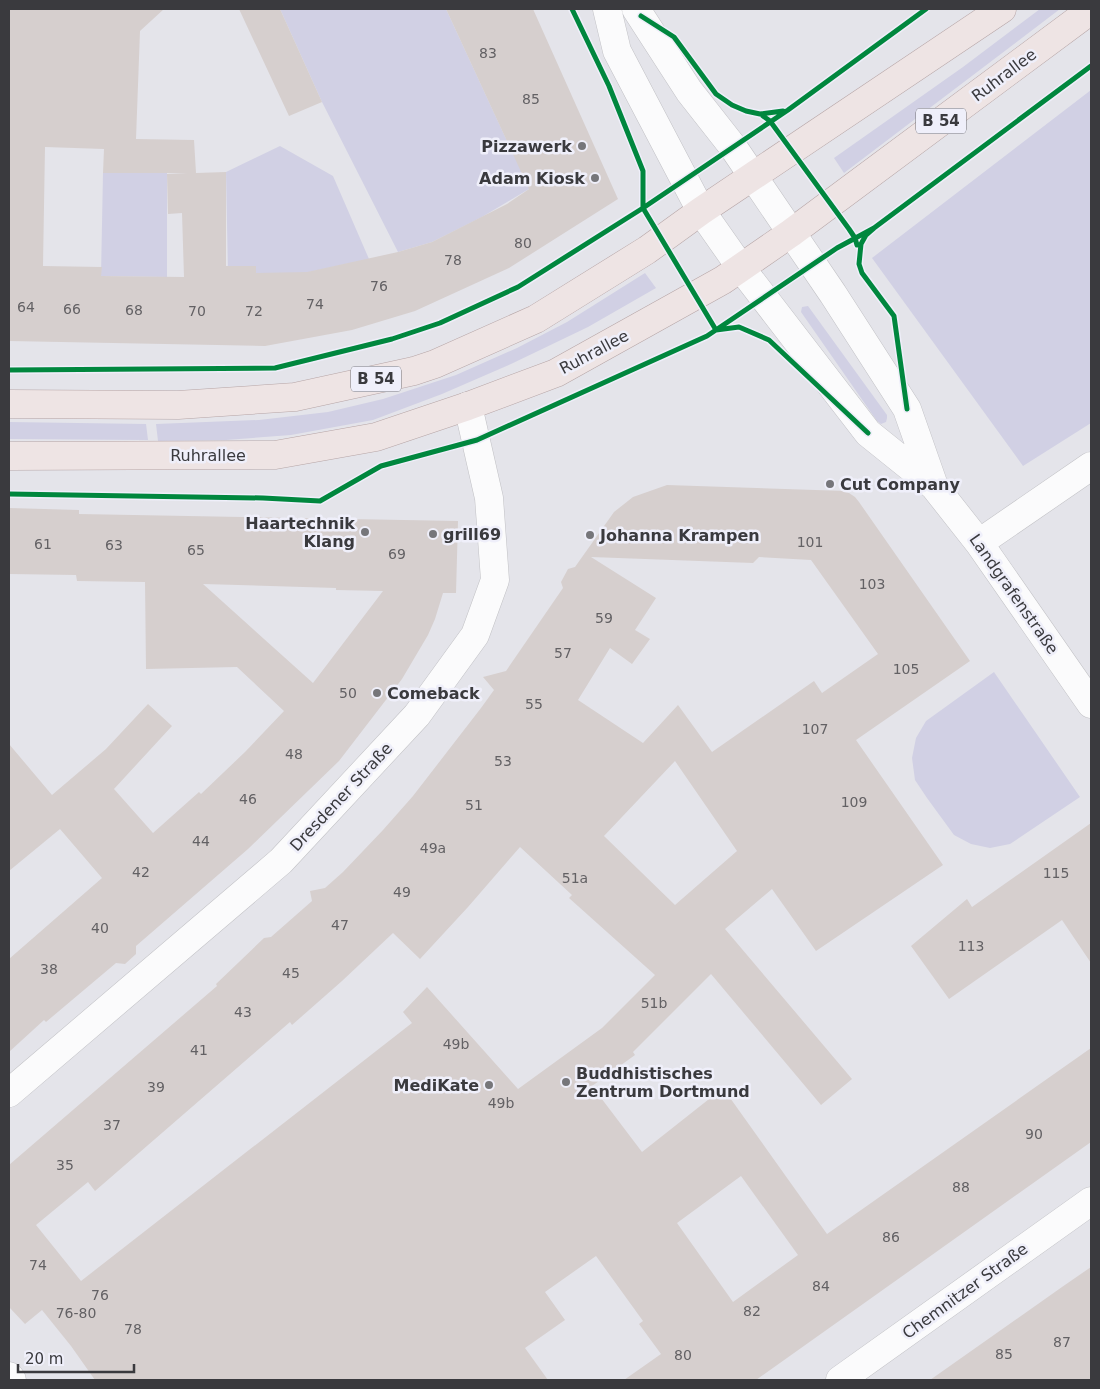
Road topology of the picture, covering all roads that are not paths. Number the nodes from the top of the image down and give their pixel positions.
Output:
1 (607, 9) edge
2 (636, 9) edge
3 (1002, 9) edge
4 (1091, 10) edge
5 (753, 176) junction
6 (701, 210) junction
7 (791, 233) junction
8 (741, 268) junction
9 (9, 404) edge
10 (468, 406) junction
11 (9, 456) edge
12 (1091, 466) edge
13 (934, 486) junction
14 (979, 543) junction
15 (1091, 704) edge
16 (9, 1093) edge
17 (1091, 1201) edge
18 (9, 1376) edge
19 (12, 1380) edge
20 (840, 1380) edge

1 - 6 street, Landgrafenstraße
2 - 5 street, Landgrafenstraße
3 - 5 main road, B 54
4 - 7 main road, Ruhrallee / B 54
5 - 6 main road, B 54
5 - 7 street, Landgrafenstraße
6 - 8 street, Landgrafenstraße
6 - 9 main road, B 54
7 - 8 main road, Ruhrallee / B 54
7 - 13 street, Landgrafenstraße
8 - 10 main road, Ruhrallee / B 54
8 - 13 street, Landgrafenstraße
10 - 11 main road, Ruhrallee / B 54
10 - 16 street, Dresdener Straße
12 - 14 street
13 - 14 street, Landgrafenstraße
14 - 15 street, Landgrafenstraße
17 - 20 street, Chemnitzer Straße
18 - 19 street

